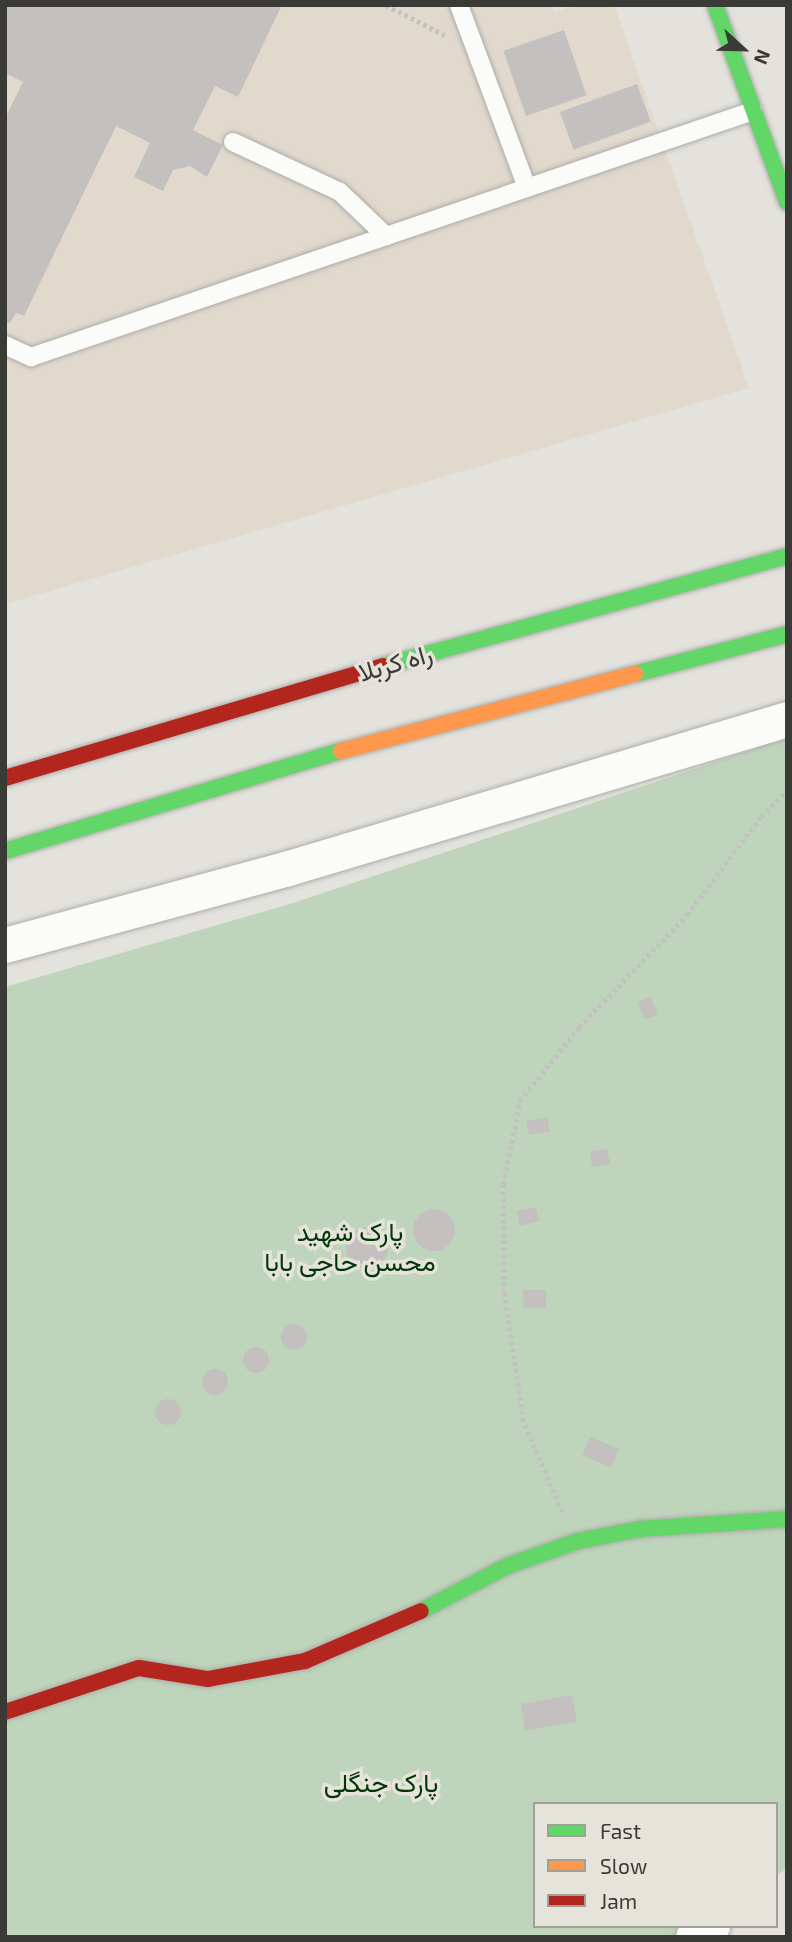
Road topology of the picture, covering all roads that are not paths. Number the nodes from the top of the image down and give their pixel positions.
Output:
1 (458, 5) edge
2 (715, 5) edge
3 (753, 111) junction
4 (233, 142) dead end
5 (527, 188) junction
6 (787, 202) edge
7 (386, 236) junction
8 (5, 345) edge
9 (787, 556) edge
10 (787, 634) edge
11 (787, 719) edge
12 (5, 778) edge
13 (5, 851) edge
14 (5, 945) edge
15 (787, 1519) edge
16 (5, 1712) edge
17 (709, 1928) edge
18 (693, 1937) edge

1 - 5 lane
2 - 3 main road
3 - 5 lane
3 - 6 main road
4 - 7 lane
5 - 7 lane
7 - 8 lane
9 - 12 main road, راه کربلا
10 - 13 main road
11 - 14 street
15 - 16 main road
17 - 18 street

